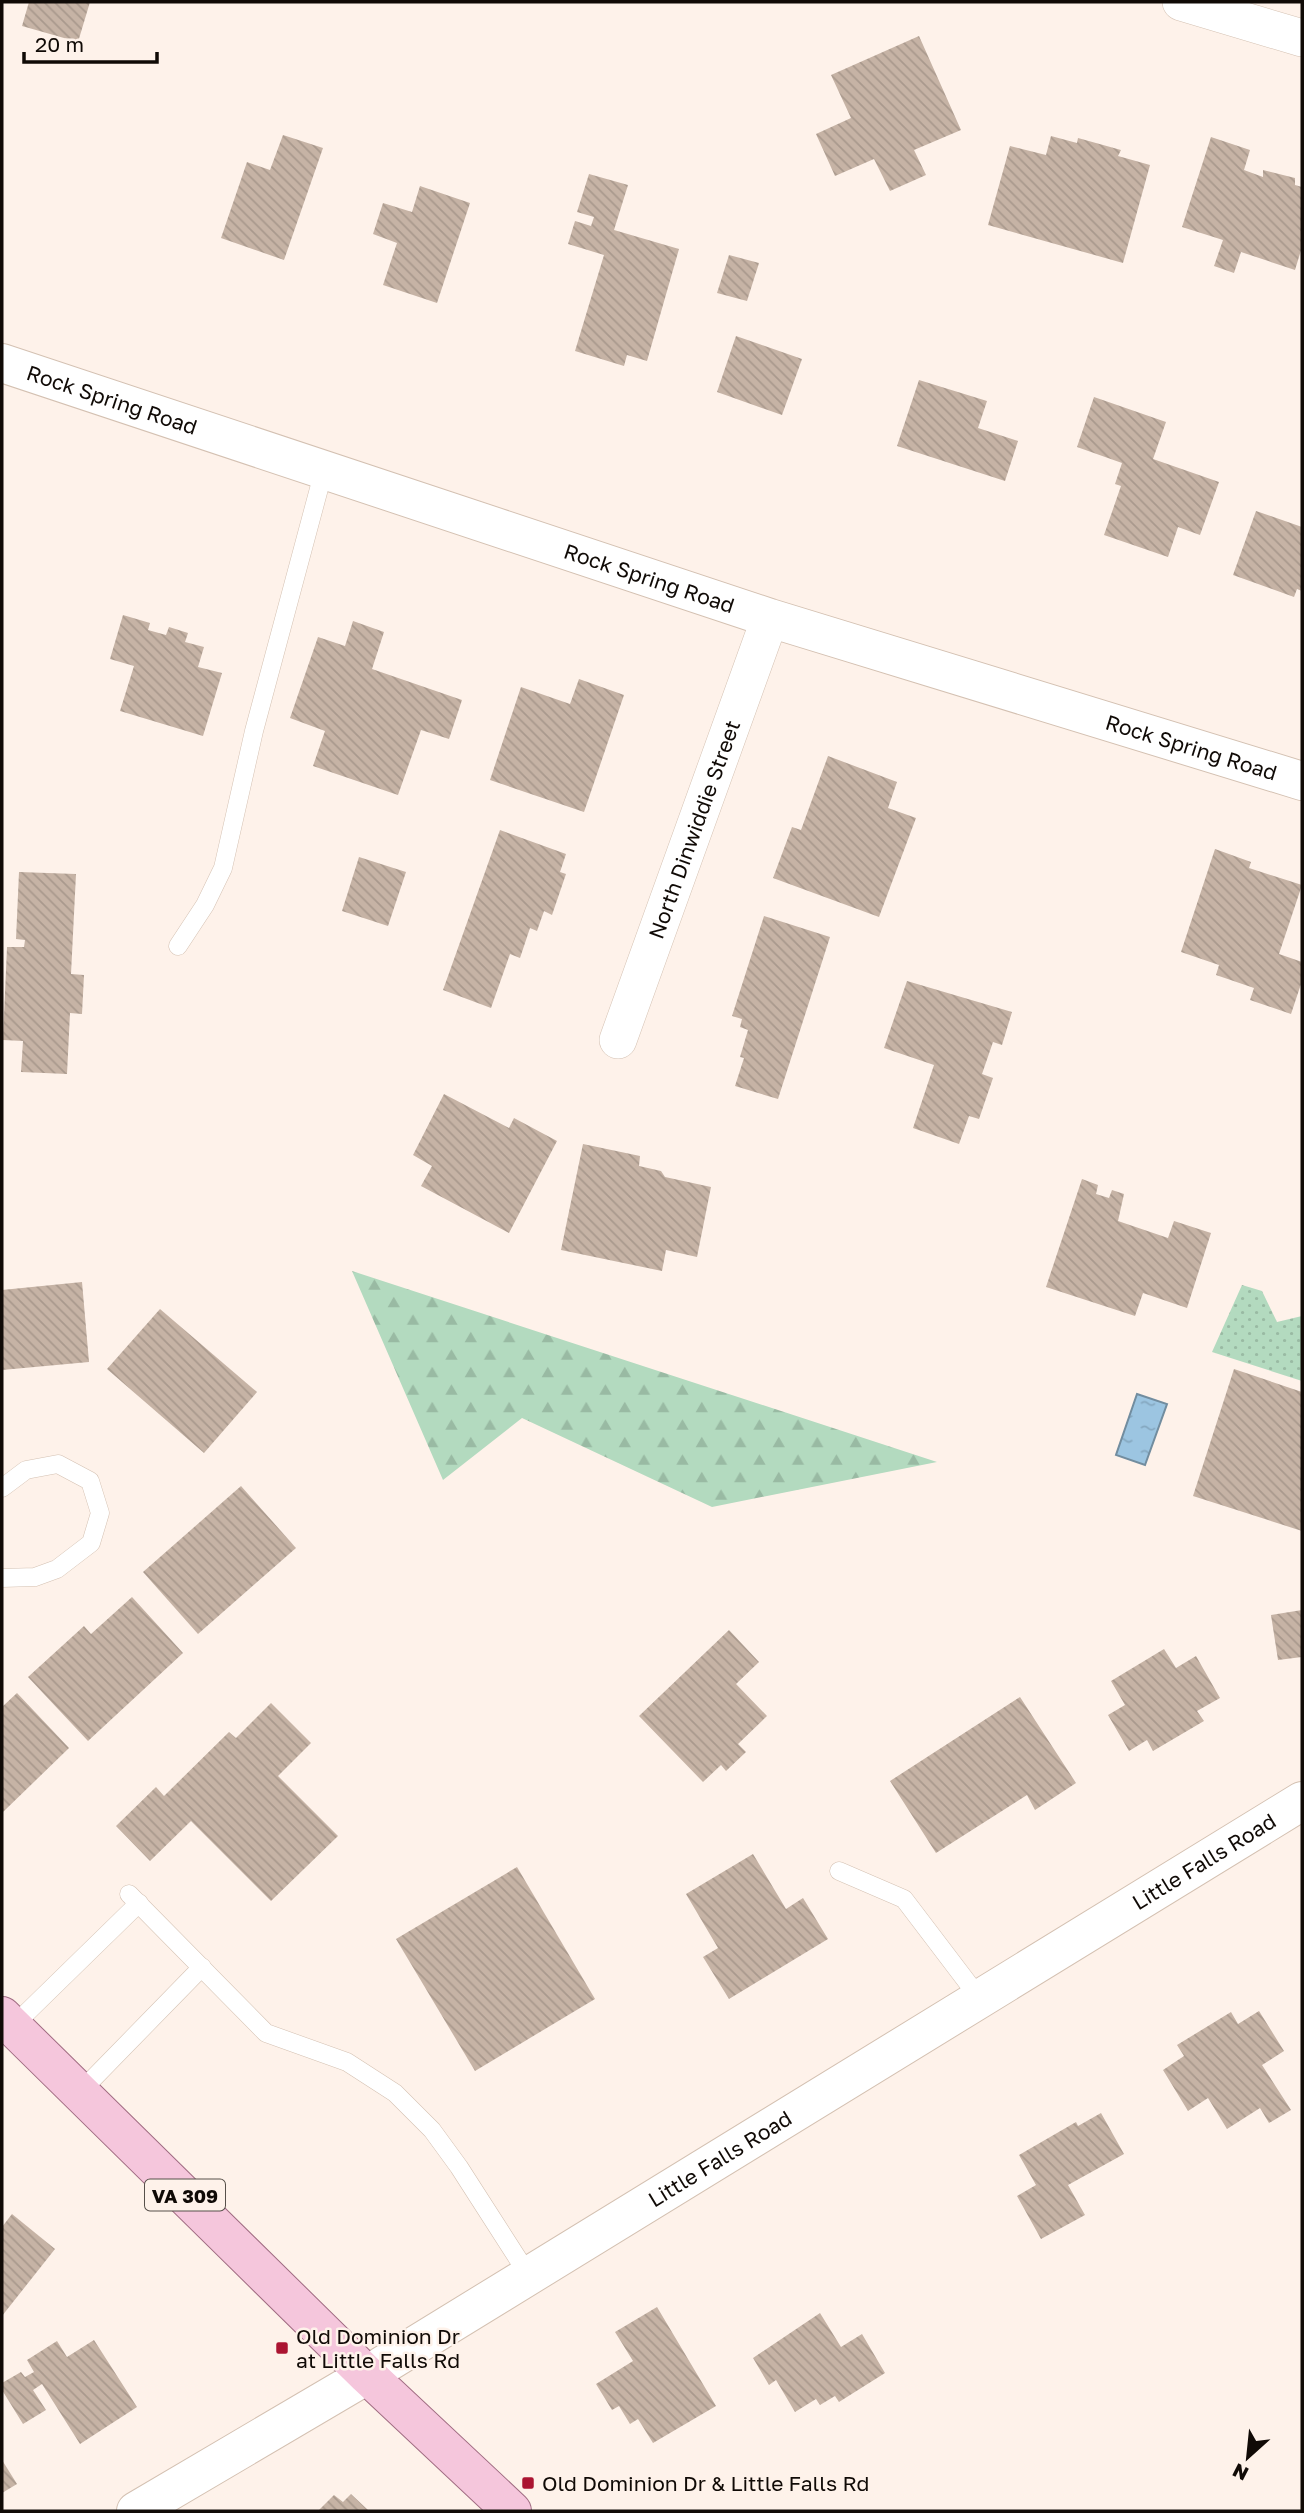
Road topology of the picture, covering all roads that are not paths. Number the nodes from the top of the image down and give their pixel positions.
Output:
1 (1181, 2) edge
2 (1302, 38) edge
3 (2, 363) edge
4 (324, 470) junction
5 (770, 618) junction
6 (1302, 781) edge
7 (178, 946) dead end
8 (618, 1040) dead end
9 (2, 1488) edge
10 (2, 1578) edge
11 (1302, 1801) edge
12 (839, 1871) dead end
13 (202, 1967) junction
14 (979, 1999) junction
15 (7, 2021) edge
16 (80, 2092) junction
17 (529, 2276) junction
18 (367, 2375) junction
19 (136, 2511) edge
20 (512, 2511) edge

1 - 2 street
3 - 4 street, Rock Spring Road
4 - 5 street, Rock Spring Road
4 - 7 lane
5 - 6 street, Rock Spring Road
5 - 8 street, North Dinwiddie Street
9 - 10 lane
11 - 14 street, Little Falls Road
12 - 14 lane
13 - 15 lane
13 - 16 lane
13 - 17 lane
14 - 17 street, Little Falls Road
15 - 16 main road, VA 309
16 - 18 main road, VA 309
17 - 18 street, Little Falls Road
18 - 19 street, Little Falls Road
18 - 20 main road, VA 309

